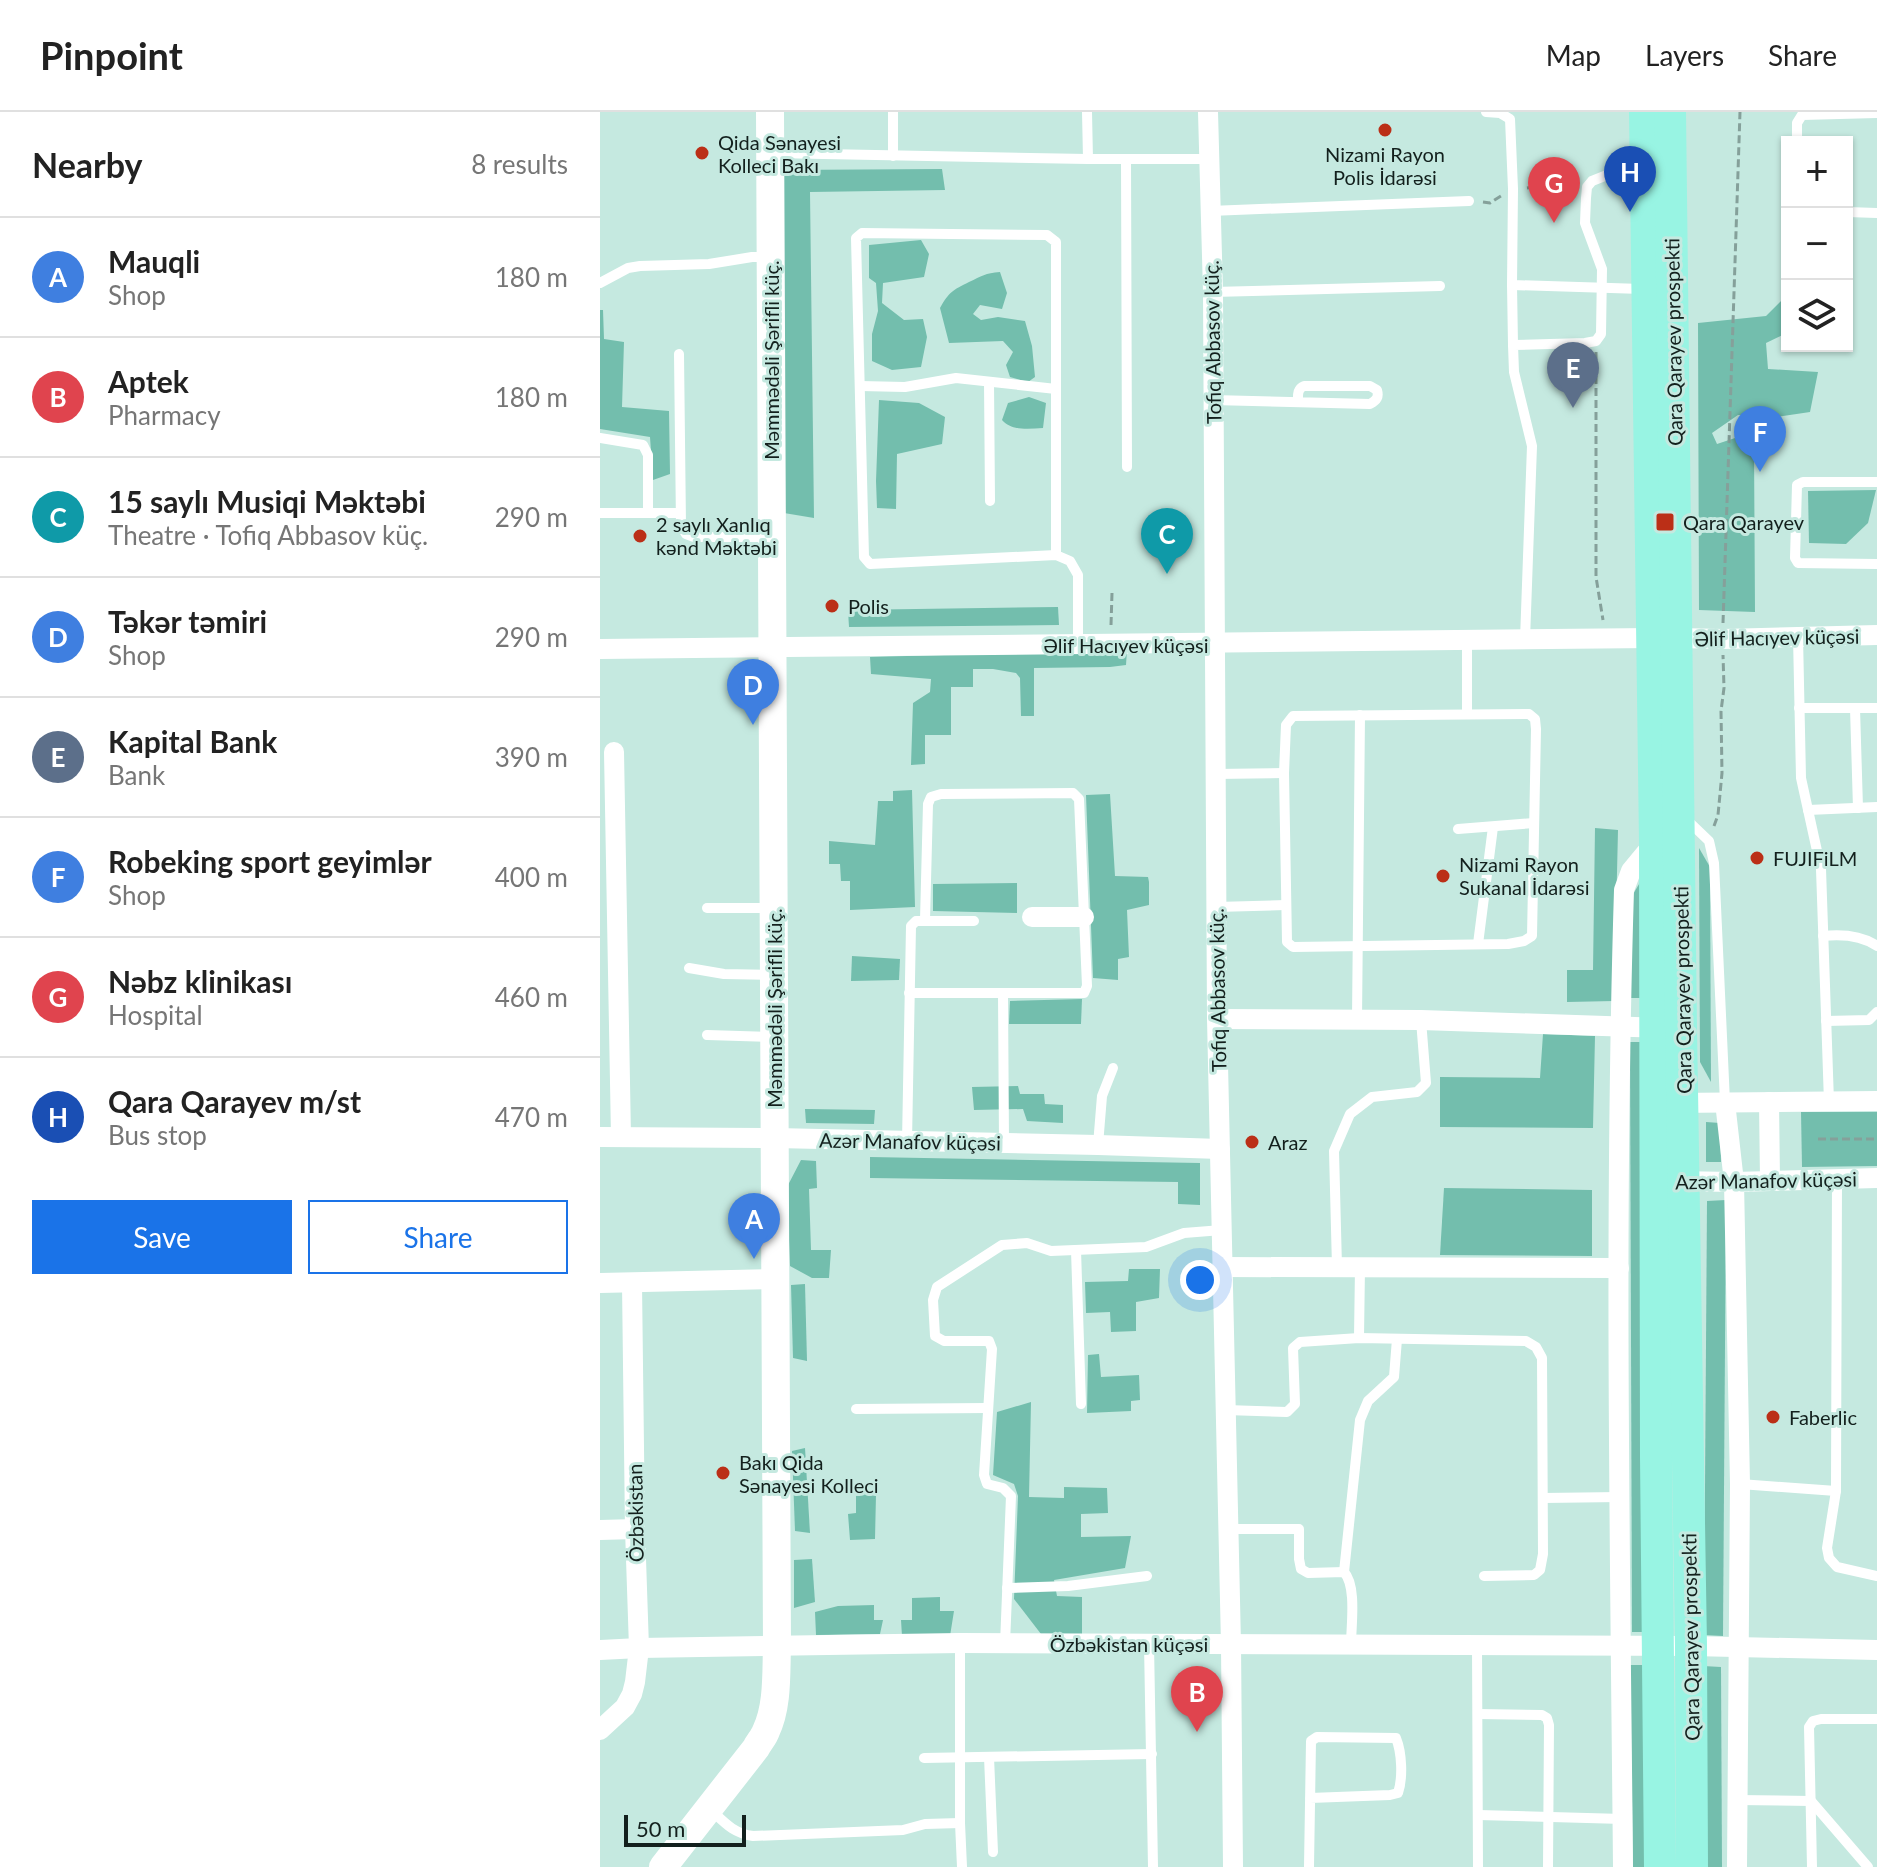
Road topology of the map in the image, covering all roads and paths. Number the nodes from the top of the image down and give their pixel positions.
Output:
1 (770, 112) edge
2 (893, 112) edge
3 (1087, 112) edge
4 (1208, 112) edge
5 (1486, 112) edge
6 (1645, 112) edge
7 (1670, 112) edge
8 (1740, 112) edge
9 (1877, 113) edge
10 (1797, 136) edge
11 (770, 153) junction
12 (893, 156) junction
13 (1088, 159) junction
14 (1126, 159) junction
15 (1208, 159) junction
16 (1612, 173) dead end
17 (1469, 201) dead end
18 (1210, 211) junction
19 (1853, 212) edge
20 (1877, 213) edge
21 (770, 257) junction
22 (600, 283) edge
23 (1512, 285) junction
24 (1440, 286) dead end
25 (1603, 288) junction
26 (1648, 289) junction
27 (1213, 292) junction
28 (1596, 341) junction
29 (1513, 345) junction
30 (679, 354) dead end
31 (989, 382) junction
32 (860, 386) junction
33 (1056, 389) junction
34 (1213, 400) junction
35 (1298, 402) junction
36 (600, 438) edge
37 (1127, 467) dead end
38 (1877, 482) edge
39 (990, 501) dead end
40 (648, 512) junction
41 (600, 513) edge
42 (680, 513) junction
43 (772, 537) junction
44 (1056, 555) junction
45 (1877, 564) edge
46 (1112, 593) dead end
47 (1877, 635) edge
48 (1798, 636) junction
49 (1664, 638) junction
50 (1607, 639) junction
51 (1723, 639) junction
52 (1525, 640) junction
53 (1467, 641) junction
54 (1214, 644) junction
55 (1078, 645) junction
56 (1111, 645) junction
57 (772, 648) junction
58 (600, 649) edge
59 (1799, 708) junction
60 (1855, 708) junction
61 (1877, 708) edge
62 (1467, 714) junction
63 (1360, 715) junction
64 (614, 752) dead end
65 (1284, 773) junction
66 (1215, 774) junction
67 (607, 802) edge
68 (1877, 807) edge
69 (1858, 808) junction
70 (1808, 810) junction
71 (1680, 814) junction
72 (1534, 823) junction
73 (1493, 827) junction
74 (1458, 829) dead end
75 (1709, 841) junction
76 (1655, 842) junction
77 (1286, 905) junction
78 (1216, 907) junction
79 (707, 908) dead end
80 (774, 908) junction
81 (1032, 917) dead end
82 (1084, 917) junction
83 (925, 920) junction
84 (974, 921) dead end
85 (1823, 936) junction
86 (1478, 944) junction
87 (1357, 945) junction
88 (1877, 946) edge
89 (689, 968) dead end
90 (774, 975) junction
91 (909, 993) junction
92 (1003, 993) junction
93 (1877, 1012) edge
94 (1217, 1019) junction
95 (1357, 1020) junction
96 (1421, 1020) junction
97 (1826, 1021) junction
98 (1620, 1028) junction
99 (1668, 1028) junction
100 (707, 1035) dead end
101 (774, 1037) junction
102 (1113, 1068) dead end
103 (1877, 1101) edge
104 (1725, 1102) junction
105 (1769, 1102) junction
106 (1829, 1102) junction
107 (1669, 1103) junction
108 (610, 1137) edge
109 (775, 1138) junction
110 (1818, 1139) dead end
111 (1877, 1139) edge
112 (907, 1142) junction
113 (1004, 1143) junction
114 (1098, 1145) junction
115 (1220, 1149) junction
116 (1877, 1178) edge
117 (1837, 1179) junction
118 (1770, 1180) junction
119 (1669, 1181) junction
120 (1734, 1182) junction
121 (1222, 1230) junction
122 (1076, 1250) junction
123 (1222, 1267) junction
124 (1337, 1267) junction
125 (1360, 1267) junction
126 (1619, 1268) junction
127 (775, 1279) junction
128 (600, 1283) edge
129 (632, 1283) junction
130 (1359, 1338) junction
131 (1397, 1339) junction
132 (1081, 1404) dead end
133 (988, 1408) junction
134 (856, 1409) dead end
135 (1226, 1410) junction
136 (1740, 1484) junction
137 (1836, 1491) junction
138 (1620, 1497) junction
139 (1543, 1498) junction
140 (635, 1529) junction
141 (1228, 1529) junction
142 (600, 1530) edge
143 (1344, 1572) junction
144 (1147, 1576) dead end
145 (1484, 1576) dead end
146 (1877, 1576) edge
147 (1007, 1588) junction
148 (960, 1643) junction
149 (1005, 1644) junction
150 (1149, 1644) junction
151 (1231, 1645) junction
152 (1351, 1645) junction
153 (777, 1646) junction
154 (1477, 1646) junction
155 (1659, 1646) junction
156 (1691, 1646) junction
157 (1621, 1647) junction
158 (639, 1648) junction
159 (1738, 1648) junction
160 (600, 1650) edge
161 (1877, 1650) edge
162 (1478, 1714) junction
163 (1877, 1719) edge
164 (600, 1730) edge
165 (1152, 1754) junction
166 (959, 1757) junction
167 (989, 1757) junction
168 (924, 1758) dead end
169 (1310, 1798) junction
170 (1737, 1800) junction
171 (1811, 1801) junction
172 (708, 1808) junction
173 (1478, 1815) junction
174 (1548, 1816) junction
175 (1623, 1819) junction
176 (960, 1823) junction
177 (993, 1852) dead end
178 (663, 1867) edge
179 (962, 1867) edge
180 (1153, 1867) edge
181 (1233, 1867) edge
182 (1309, 1867) edge
183 (1478, 1867) edge
184 (1548, 1867) edge
185 (1623, 1867) edge
186 (1660, 1867) edge
187 (1692, 1867) edge
188 (1737, 1867) edge
189 (1812, 1867) edge
190 (1868, 1867) edge

1 - 11 street, Məmmədəli Şərifli küç.
2 - 12 lane
3 - 13 lane
4 - 15 street, Tofiq Abbasov küç.
5 - 23 lane
6 - 26 main road, Qara Qarayev prospekti
7 - 49 main road, Qara Qarayev prospekti
8 - 51 path
9 - 10 lane
11 - 12 lane
11 - 21 street, Məmmədəli Şərifli küç.
12 - 13 lane
13 - 14 lane
14 - 15 lane
14 - 37 lane
15 - 18 street, Tofiq Abbasov küç.
16 - 25 lane
17 - 18 lane
18 - 27 street, Tofiq Abbasov küç.
19 - 20 lane
21 - 22 lane
21 - 43 street, Məmmədəli Şərifli küç.
23 - 25 lane
23 - 29 lane
24 - 27 lane
25 - 26 lane
25 - 28 lane
26 - 49 main road, Qara Qarayev prospekti
27 - 34 street, Tofiq Abbasov küç.
28 - 29 lane
28 - 50 path
29 - 52 lane
30 - 42 lane
31 - 32 lane
31 - 33 lane
31 - 39 lane
32 - 33 lane
32 - 44 lane
33 - 44 lane
34 - 35 lane
34 - 54 street, Tofiq Abbasov küç.
35 - 35 lane
36 - 40 lane
38 - 45 lane
40 - 41 lane
40 - 42 lane
42 - 43 lane
43 - 57 street, Məmmədəli Şərifli küç.
44 - 55 lane
46 - 56 path
47 - 48 street, Əlif Hacıyev küçəsi
48 - 51 street, Əlif Hacıyev küçəsi
48 - 59 lane
49 - 50 street, Əlif Hacıyev küçəsi
49 - 51 street, Əlif Hacıyev küçəsi
49 - 71 main road, Qara Qarayev prospekti
49 - 76 main road, Qara Qarayev prospekti
50 - 52 street, Əlif Hacıyev küçəsi
51 - 75 path
52 - 53 street, Əlif Hacıyev küçəsi
53 - 54 street, Əlif Hacıyev küçəsi
53 - 62 lane
54 - 56 street, Əlif Hacıyev küçəsi
54 - 66 street, Tofiq Abbasov küç.
55 - 56 street, Əlif Hacıyev küçəsi
55 - 57 street, Əlif Hacıyev küçəsi
57 - 58 street, Əlif Hacıyev küçəsi
57 - 80 street, Məmmədəli Şərifli küç.
59 - 60 lane
59 - 70 lane
60 - 61 lane
60 - 69 lane
62 - 63 lane
62 - 72 lane
63 - 65 lane
63 - 87 lane
64 - 67 street
65 - 66 lane
65 - 77 lane
66 - 78 street, Tofiq Abbasov küç.
67 - 108 street
68 - 69 lane
69 - 70 lane
70 - 85 lane
71 - 75 lane
71 - 99 main road, Qara Qarayev prospekti
72 - 73 lane
72 - 86 lane
73 - 74 lane
73 - 86 lane
75 - 104 lane
76 - 98 street
76 - 99 main road, Qara Qarayev prospekti
77 - 78 lane
77 - 87 lane
78 - 94 street, Tofiq Abbasov küç.
79 - 80 lane
80 - 90 street, Məmmədəli Şərifli küç.
81 - 82 street
82 - 83 lane
82 - 92 lane
83 - 84 lane
83 - 91 lane
85 - 88 lane
85 - 97 lane
86 - 87 lane
87 - 95 lane
89 - 90 lane
90 - 101 street, Məmmədəli Şərifli küç.
91 - 92 lane
91 - 112 lane
92 - 113 lane
93 - 97 lane
94 - 95 street
94 - 115 street, Tofiq Abbasov küç.
95 - 96 street
96 - 98 street
96 - 124 lane
97 - 106 lane
98 - 99 street
98 - 126 street
99 - 107 main road, Qara Qarayev prospekti
100 - 101 lane
101 - 109 street, Məmmədəli Şərifli küç.
102 - 114 lane
103 - 106 street
104 - 105 street
104 - 107 street
104 - 120 street
105 - 106 street
105 - 118 street
107 - 119 main road, Qara Qarayev prospekti
108 - 109 street, Azər Manafov küçəsi
109 - 112 street, Azər Manafov küçəsi
109 - 127 street, Məmmədəli Şərifli küç.
110 - 111 path
112 - 113 street, Azər Manafov küçəsi
113 - 114 street, Azər Manafov küçəsi
114 - 115 street, Azər Manafov küçəsi
115 - 121 street, Tofiq Abbasov küç.
116 - 117 street, Azər Manafov küçəsi
117 - 118 street, Azər Manafov küçəsi
117 - 137 lane
118 - 120 street, Azər Manafov küçəsi
119 - 120 street, Azər Manafov küçəsi
119 - 155 main road, Qara Qarayev prospekti
119 - 156 main road, Qara Qarayev prospekti
120 - 136 street
121 - 122 lane
121 - 123 street, Tofiq Abbasov küç.
122 - 132 lane
122 - 133 lane
123 - 124 street
123 - 135 street, Tofiq Abbasov küç.
124 - 125 street
125 - 126 street
125 - 130 lane
126 - 138 street
127 - 129 street
127 - 153 street, Məmmədəli Şərifli küç.
128 - 129 street
129 - 140 street, Özbəkistan
130 - 131 lane
130 - 135 lane
131 - 139 lane
131 - 143 lane
133 - 134 lane
133 - 147 lane
135 - 141 street, Tofiq Abbasov küç.
136 - 137 lane
136 - 159 street
137 - 146 lane
138 - 139 lane
138 - 157 street
139 - 145 lane
140 - 142 street
140 - 158 street, Özbəkistan
141 - 143 lane
141 - 151 street, Tofiq Abbasov küç.
143 - 152 lane
144 - 147 lane
147 - 149 lane
148 - 149 street, Özbəkistan küçəsi
148 - 153 street, Özbəkistan küçəsi
148 - 166 lane
149 - 150 street, Özbəkistan küçəsi
150 - 151 street, Özbəkistan küçəsi
150 - 165 lane
151 - 152 street, Özbəkistan küçəsi
151 - 181 street, Tofiq Abbasov küç.
152 - 154 street, Özbəkistan küçəsi
153 - 158 street, Özbəkistan küçəsi
153 - 172 street, Məmmədəli Şərifli küç.
154 - 157 street, Özbəkistan küçəsi
154 - 162 lane
155 - 156 street, Özbəkistan küçəsi
155 - 157 street, Özbəkistan küçəsi
155 - 186 main road, Qara Qarayev prospekti
156 - 159 street
156 - 187 main road, Qara Qarayev prospekti
157 - 175 street
158 - 160 street, Özbəkistan küçəsi
158 - 164 street, Özbəkistan
159 - 161 street
159 - 170 street
162 - 173 lane
162 - 174 lane
163 - 171 lane
165 - 167 lane
165 - 180 lane
166 - 167 lane
166 - 168 lane
166 - 176 lane
167 - 177 lane
169 - 169 lane
169 - 182 lane
170 - 171 lane
170 - 188 street
171 - 189 lane
171 - 190 lane
172 - 176 lane
172 - 178 street, Məmmədəli Şərifli küç.
173 - 174 lane
173 - 183 lane
174 - 175 lane
174 - 184 lane
175 - 185 street
176 - 179 lane

